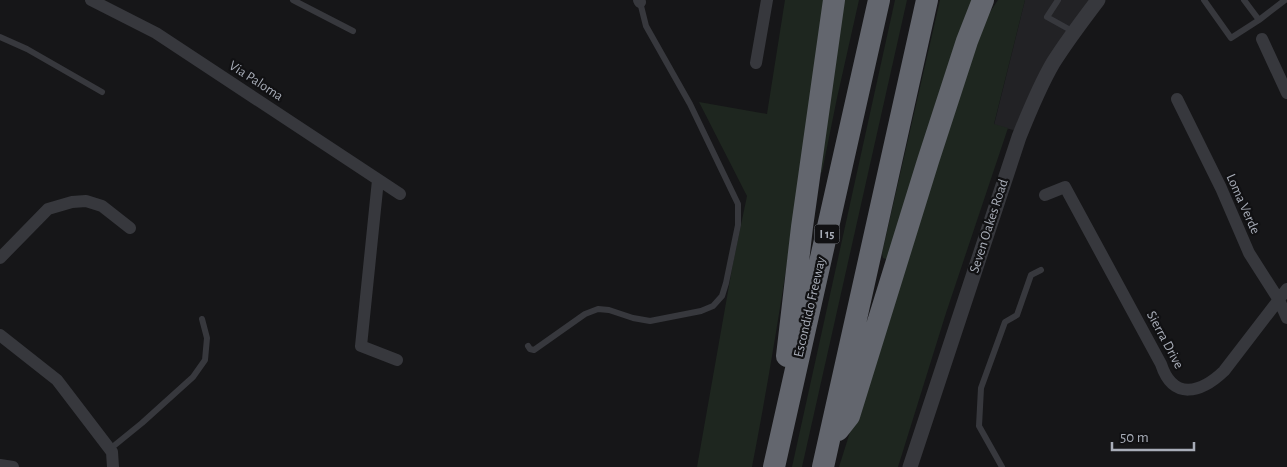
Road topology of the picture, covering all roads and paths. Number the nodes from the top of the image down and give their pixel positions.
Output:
1 (91, 0) edge
2 (293, 0) edge
3 (767, 0) edge
4 (834, 0) edge
5 (879, 0) edge
6 (927, 0) edge
7 (983, 0) edge
8 (1058, 0) edge
9 (1098, 0) edge
10 (1204, 0) edge
11 (1244, 0) edge
12 (1285, 0) edge
13 (639, 1) edge
14 (1259, 20) junction
15 (353, 31) dead end
16 (1074, 32) junction
17 (0, 37) edge
18 (1262, 39) dead end
19 (756, 63) dead end
20 (102, 92) dead end
21 (1287, 93) edge
22 (1178, 99) dead end
23 (378, 180) junction
24 (400, 194) dead end
25 (1045, 195) dead end
26 (130, 228) dead end
27 (0, 258) edge
28 (1041, 270) dead end
29 (1287, 289) edge
30 (1279, 300) junction
31 (1287, 318) edge
32 (202, 319) dead end
33 (0, 335) edge
34 (528, 346) dead end
35 (397, 360) dead end
36 (827, 445) junction
37 (110, 449) junction
38 (776, 461) edge
39 (0, 465) edge
40 (13, 467) edge
41 (113, 467) edge
42 (822, 467) edge
43 (910, 467) edge
44 (1002, 467) edge

1 - 23 street, Via Paloma
2 - 15 lane
3 - 19 street
4 - 38 highway
5 - 38 highway, Escondido Freeway / I 15
6 - 36 highway
7 - 36 highway
8 - 16 lane
9 - 16 street, Seven Oakes Road
10 - 14 lane
11 - 14 lane
12 - 14 lane
13 - 34 lane
16 - 43 street, Seven Oakes Road
17 - 20 lane
18 - 21 street
22 - 30 street, Loma Verde
23 - 24 street, Via Paloma
23 - 35 street
25 - 30 street, Sierra Drive
26 - 27 street
28 - 44 lane
29 - 30 street, Sierra Drive
30 - 31 street, Loma Verde
32 - 37 lane
33 - 37 street
36 - 42 highway
37 - 41 street
39 - 40 street

